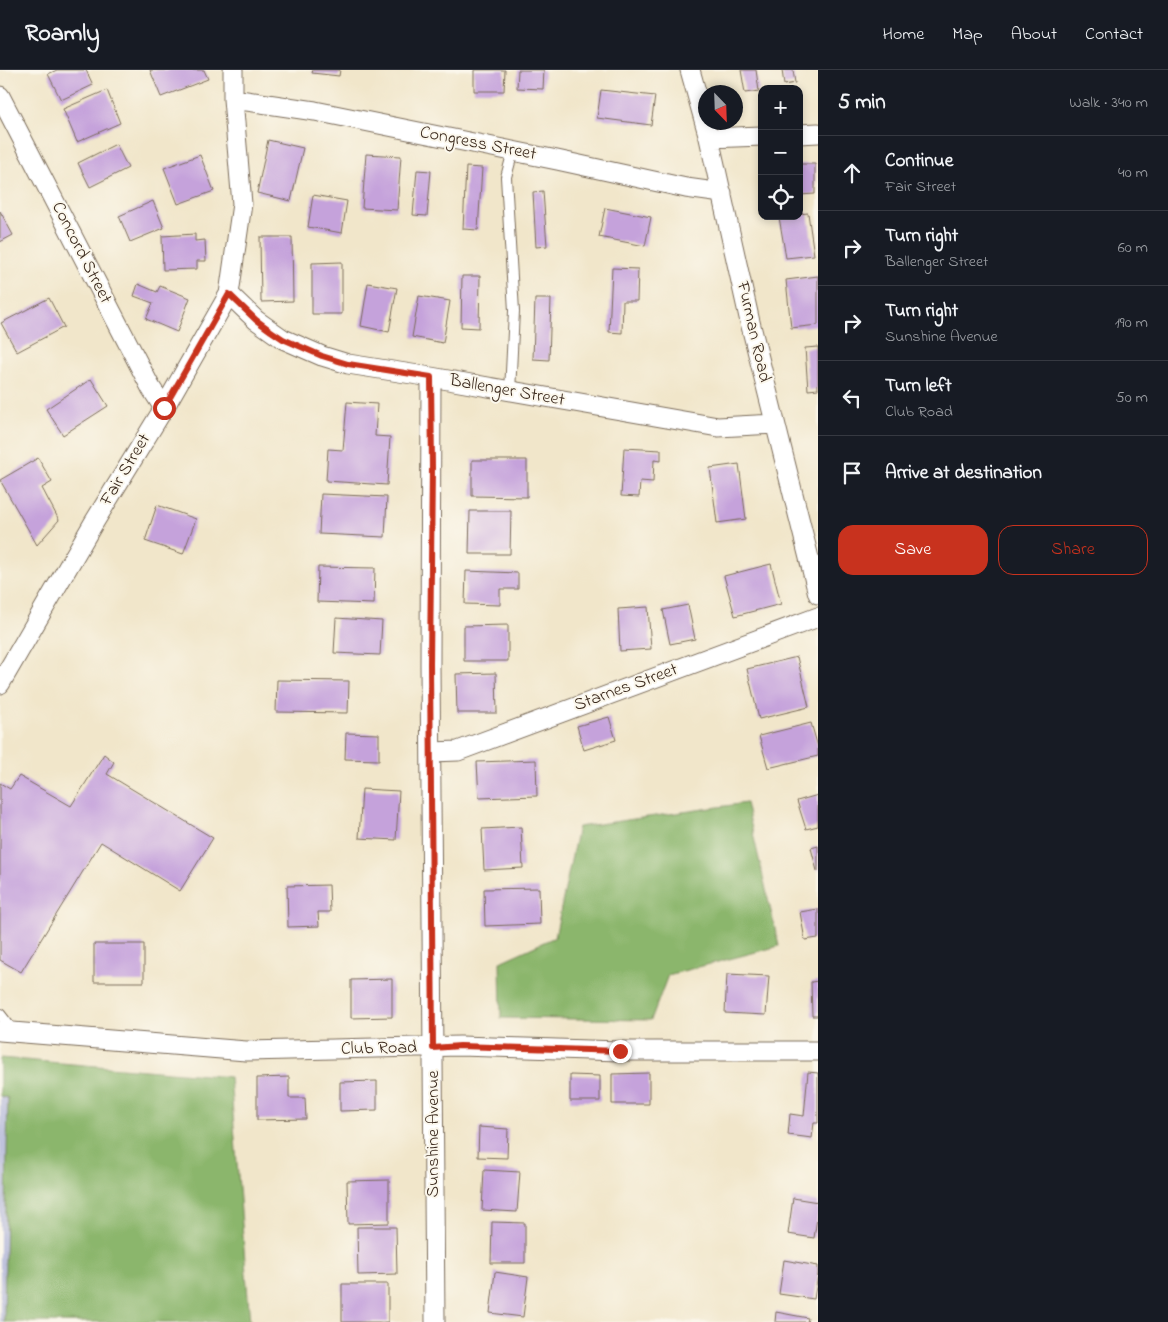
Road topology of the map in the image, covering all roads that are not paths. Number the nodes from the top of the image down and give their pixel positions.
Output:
1 (233, 70) edge
2 (690, 70) edge
3 (0, 96) edge
4 (233, 99) junction
5 (818, 132) edge
6 (803, 134) edge
7 (758, 136) edge
8 (709, 138) junction
9 (513, 151) junction
10 (722, 193) junction
11 (229, 294) junction
12 (431, 377) junction
13 (510, 392) junction
14 (164, 408) junction
15 (775, 424) junction
16 (818, 592) edge
17 (818, 617) edge
18 (0, 684) edge
19 (432, 752) junction
20 (0, 1014) edge
21 (8, 1032) edge
22 (433, 1048) junction
23 (818, 1051) edge
24 (435, 1322) edge

1 - 4 street, Fair Street
2 - 8 street, Furman Road
3 - 14 street, Concord Street
4 - 9 street, Congress Street
4 - 11 street, Fair Street
5 - 6 street
7 - 8 street
8 - 10 street, Furman Road
9 - 10 street, Congress Street
9 - 13 lane
10 - 15 street, Furman Road
11 - 12 street, Ballenger Street
11 - 14 street, Fair Street
12 - 13 street, Ballenger Street
12 - 19 street, Sunshine Avenue
13 - 15 street, Ballenger Street
14 - 18 street, Fair Street
15 - 16 street, Furman Road
17 - 19 street, Starnes Street
19 - 22 street, Sunshine Avenue
20 - 21 lane
21 - 22 street, Club Road
22 - 23 street, Club Road
22 - 24 street, Sunshine Avenue

